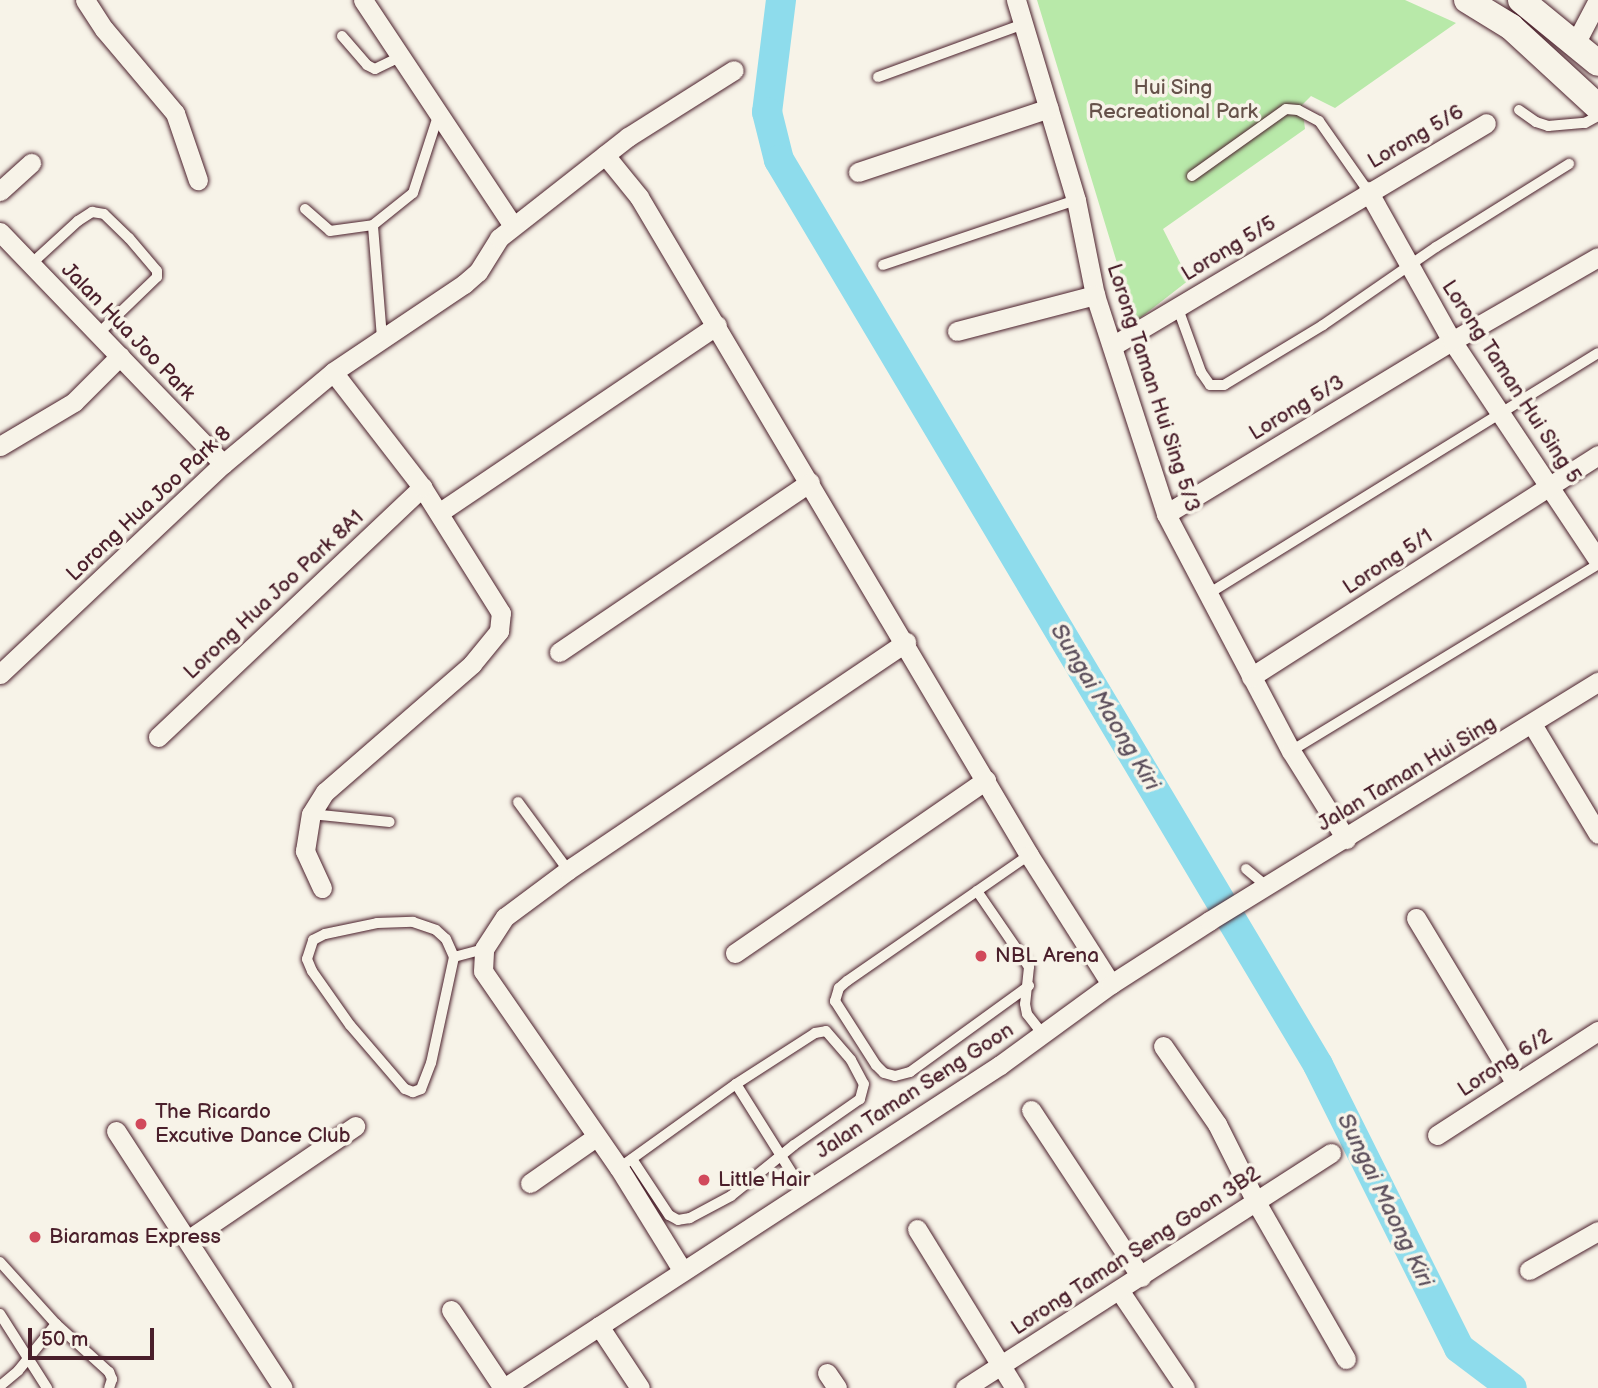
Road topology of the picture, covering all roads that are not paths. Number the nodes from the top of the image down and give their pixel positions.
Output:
1 (85, 0) edge
2 (363, 0) edge
3 (1016, 0) edge
4 (1467, 0) edge
5 (1521, 0) edge
6 (1598, 0) edge
7 (1024, 24) junction
8 (342, 36) dead end
9 (1576, 42) junction
10 (400, 57) junction
11 (1598, 63) edge
12 (734, 70) dead end
13 (878, 77) dead end
14 (1598, 107) edge
15 (1049, 108) junction
16 (1519, 110) dead end
17 (438, 116) junction
18 (1598, 116) edge
19 (1486, 123) dead end
20 (605, 155) junction
21 (31, 163) dead end
22 (1569, 164) dead end
23 (858, 172) dead end
24 (1192, 176) dead end
25 (198, 180) dead end
26 (0, 191) edge
27 (1368, 191) junction
28 (1076, 200) junction
29 (305, 209) dead end
30 (373, 225) junction
31 (513, 226) junction
32 (0, 232) edge
33 (1598, 257) edge
34 (31, 264) junction
35 (883, 265) dead end
36 (1410, 265) junction
37 (1096, 295) junction
38 (1177, 306) junction
39 (716, 326) junction
40 (957, 331) dead end
41 (98, 334) junction
42 (382, 339) junction
43 (1452, 341) junction
44 (1114, 345) junction
45 (1598, 353) edge
46 (120, 356) junction
47 (333, 372) junction
48 (1500, 411) junction
49 (0, 446) edge
50 (1598, 455) edge
51 (223, 464) junction
52 (810, 482) junction
53 (1550, 486) junction
54 (422, 487) junction
55 (440, 512) junction
56 (1166, 514) junction
57 (1598, 562) edge
58 (1208, 594) junction
59 (906, 642) junction
60 (559, 652) dead end
61 (0, 674) edge
62 (1251, 677) junction
63 (1598, 682) edge
64 (1532, 724) junction
65 (158, 737) dead end
66 (1291, 751) junction
67 (986, 780) junction
68 (517, 802) dead end
69 (311, 814) junction
70 (390, 822) dead end
71 (1598, 834) edge
72 (1346, 839) junction
73 (1029, 855) junction
74 (1246, 869) dead end
75 (568, 870) junction
76 (1265, 886) junction
77 (322, 888) dead end
78 (976, 891) junction
79 (1416, 918) dead end
80 (1209, 921) joint
81 (484, 949) junction
82 (735, 953) dead end
83 (454, 957) junction
84 (1111, 984) junction
85 (1029, 986) junction
86 (1598, 1031) edge
87 (1042, 1033) junction
88 (1163, 1046) dead end
89 (1515, 1082) junction
90 (736, 1084) junction
91 (1031, 1110) dead end
92 (355, 1126) dead end
93 (116, 1131) dead end
94 (1437, 1135) dead end
95 (596, 1137) junction
96 (1331, 1153) dead end
97 (782, 1155) junction
98 (625, 1163) junction
99 (530, 1183) dead end
100 (803, 1191) junction
101 (1255, 1202) junction
102 (917, 1228) dead end
103 (1598, 1231) edge
104 (189, 1240) junction
105 (0, 1262) edge
106 (682, 1270) junction
107 (1529, 1270) dead end
108 (1141, 1277) junction
109 (1119, 1290) junction
110 (451, 1310) dead end
111 (0, 1314) edge
112 (57, 1324) junction
113 (599, 1326) junction
114 (29, 1359) junction
115 (1346, 1359) dead end
116 (1001, 1365) junction
117 (0, 1386) edge
118 (47, 1388) edge
119 (109, 1388) edge
120 (283, 1388) edge
121 (504, 1388) edge
122 (640, 1388) edge
123 (965, 1388) edge
124 (1015, 1388) edge
125 (1185, 1388) edge

1 - 25 street
2 - 10 street
3 - 7 street, Lorong Taman Hui Sing 5/3
4 - 14 main road
5 - 9 main road
6 - 9 street
7 - 13 lane
7 - 15 street, Lorong Taman Hui Sing 5/3
8 - 10 lane
9 - 11 main road
10 - 17 street
12 - 20 street, Lorong Hua Joo Park 8
15 - 23 street
15 - 28 street, Lorong Taman Hui Sing 5/3
16 - 18 lane
17 - 30 lane
17 - 31 street
19 - 27 street, Lorong 5/6
20 - 31 street, Lorong Hua Joo Park 8
20 - 39 street
21 - 26 street
22 - 36 lane
24 - 27 lane
27 - 36 street, Lorong Taman Hui Sing 5
27 - 38 street, Lorong 5/5
28 - 35 lane
28 - 37 street, Lorong Taman Hui Sing 5/3
29 - 30 lane
30 - 42 lane
31 - 42 street, Lorong Hua Joo Park 8
32 - 34 street, Jalan Hua Joo Park
33 - 43 street, Lorong 5/3
34 - 41 street, Jalan Hua Joo Park
34 - 41 lane
36 - 38 lane
36 - 43 street, Lorong Taman Hui Sing 5
37 - 40 street
37 - 44 street, Lorong Taman Hui Sing 5/3
38 - 44 street, Lorong 5/5
39 - 52 street
39 - 55 street
41 - 46 street, Jalan Hua Joo Park
42 - 47 street, Lorong Hua Joo Park 8
43 - 48 street, Lorong Taman Hui Sing 5
43 - 56 street, Lorong 5/3
44 - 56 street, Lorong Taman Hui Sing 5/3
45 - 48 lane
46 - 49 street
46 - 51 street, Jalan Hua Joo Park
47 - 51 street, Lorong Hua Joo Park 8
47 - 54 street
48 - 53 street, Lorong Taman Hui Sing 5
48 - 58 lane
50 - 53 street, Lorong 5/1
51 - 61 street, Lorong Hua Joo Park 8
52 - 59 street
52 - 60 street
53 - 57 street, Lorong Taman Hui Sing 5
53 - 62 street, Lorong 5/1
54 - 55 street
54 - 65 street, Lorong Hua Joo Park 8A1
55 - 69 street
56 - 58 street, Lorong Taman Hui Sing 5/3
57 - 66 lane
58 - 62 street, Lorong Taman Hui Sing 5/3
59 - 67 street
59 - 75 street
62 - 66 street, Lorong Taman Hui Sing 5/3
63 - 64 street, Jalan Taman Hui Sing
64 - 71 street
64 - 72 street, Jalan Taman Hui Sing
66 - 72 street, Lorong Taman Hui Sing 5/3
67 - 73 street
67 - 82 street
68 - 75 lane
69 - 70 lane
69 - 77 street
72 - 76 street, Jalan Taman Hui Sing
73 - 78 lane
73 - 84 street
74 - 76 lane
75 - 81 street
76 - 80 street, Jalan Taman Hui Sing
78 - 85 lane
78 - 85 lane
79 - 89 street
80 - 84 street, Jalan Taman Seng Goon
81 - 83 lane
81 - 95 street
83 - 83 lane
84 - 87 street, Jalan Taman Seng Goon
85 - 87 lane
86 - 89 street, Lorong 6/2
87 - 100 street, Jalan Taman Seng Goon
88 - 101 street
89 - 94 street, Lorong 6/2
90 - 97 lane
90 - 97 lane
90 - 98 lane
91 - 108 street
92 - 104 street
93 - 104 street
95 - 98 street
95 - 99 street
96 - 101 street, Lorong Taman Seng Goon 3B2
97 - 98 lane
97 - 100 lane
98 - 106 street
100 - 106 street, Jalan Taman Seng Goon
101 - 108 street, Lorong Taman Seng Goon 3B2
101 - 115 street
102 - 116 street
103 - 107 street
104 - 120 street
105 - 112 lane
106 - 113 street, Jalan Taman Seng Goon
108 - 109 street, Lorong Taman Seng Goon 3B2
109 - 116 street, Lorong Taman Seng Goon 3B2
109 - 125 street
110 - 121 street
111 - 114 lane
112 - 114 lane
112 - 119 lane
113 - 121 street, Jalan Taman Seng Goon
113 - 122 street
114 - 117 lane
114 - 118 lane
116 - 123 street, Lorong Taman Seng Goon 3B2
116 - 124 street

